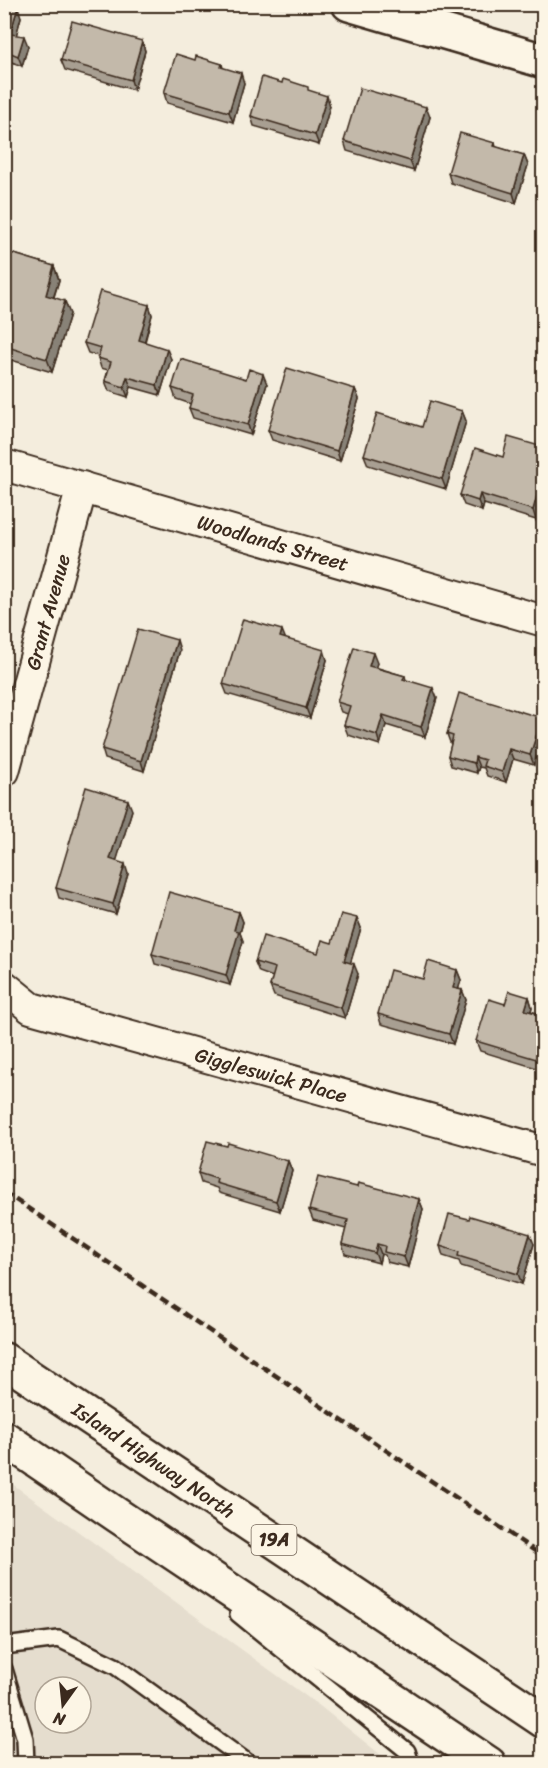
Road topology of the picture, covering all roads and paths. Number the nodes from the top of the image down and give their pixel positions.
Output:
1 (349, 4) edge
2 (543, 61) edge
3 (4, 465) edge
4 (82, 488) junction
5 (543, 621) edge
6 (4, 771) edge
7 (4, 986) edge
8 (543, 1151) edge
9 (4, 1360) edge
10 (4, 1438) edge
11 (117, 1515) junction
12 (4, 1646) edge
13 (4, 1669) edge
14 (543, 1720) edge
15 (26, 1764) edge
16 (250, 1764) edge
17 (411, 1764) edge
18 (489, 1764) edge

1 - 2 main road
3 - 4 street, Woodlands Street
4 - 5 street, Woodlands Street
4 - 6 street, Grant Avenue
7 - 8 street, Giggleswick Place
9 - 14 main road, Island Highway North / 19A
10 - 11 main road
11 - 17 lane
11 - 18 main road
12 - 16 lane
13 - 15 lane

